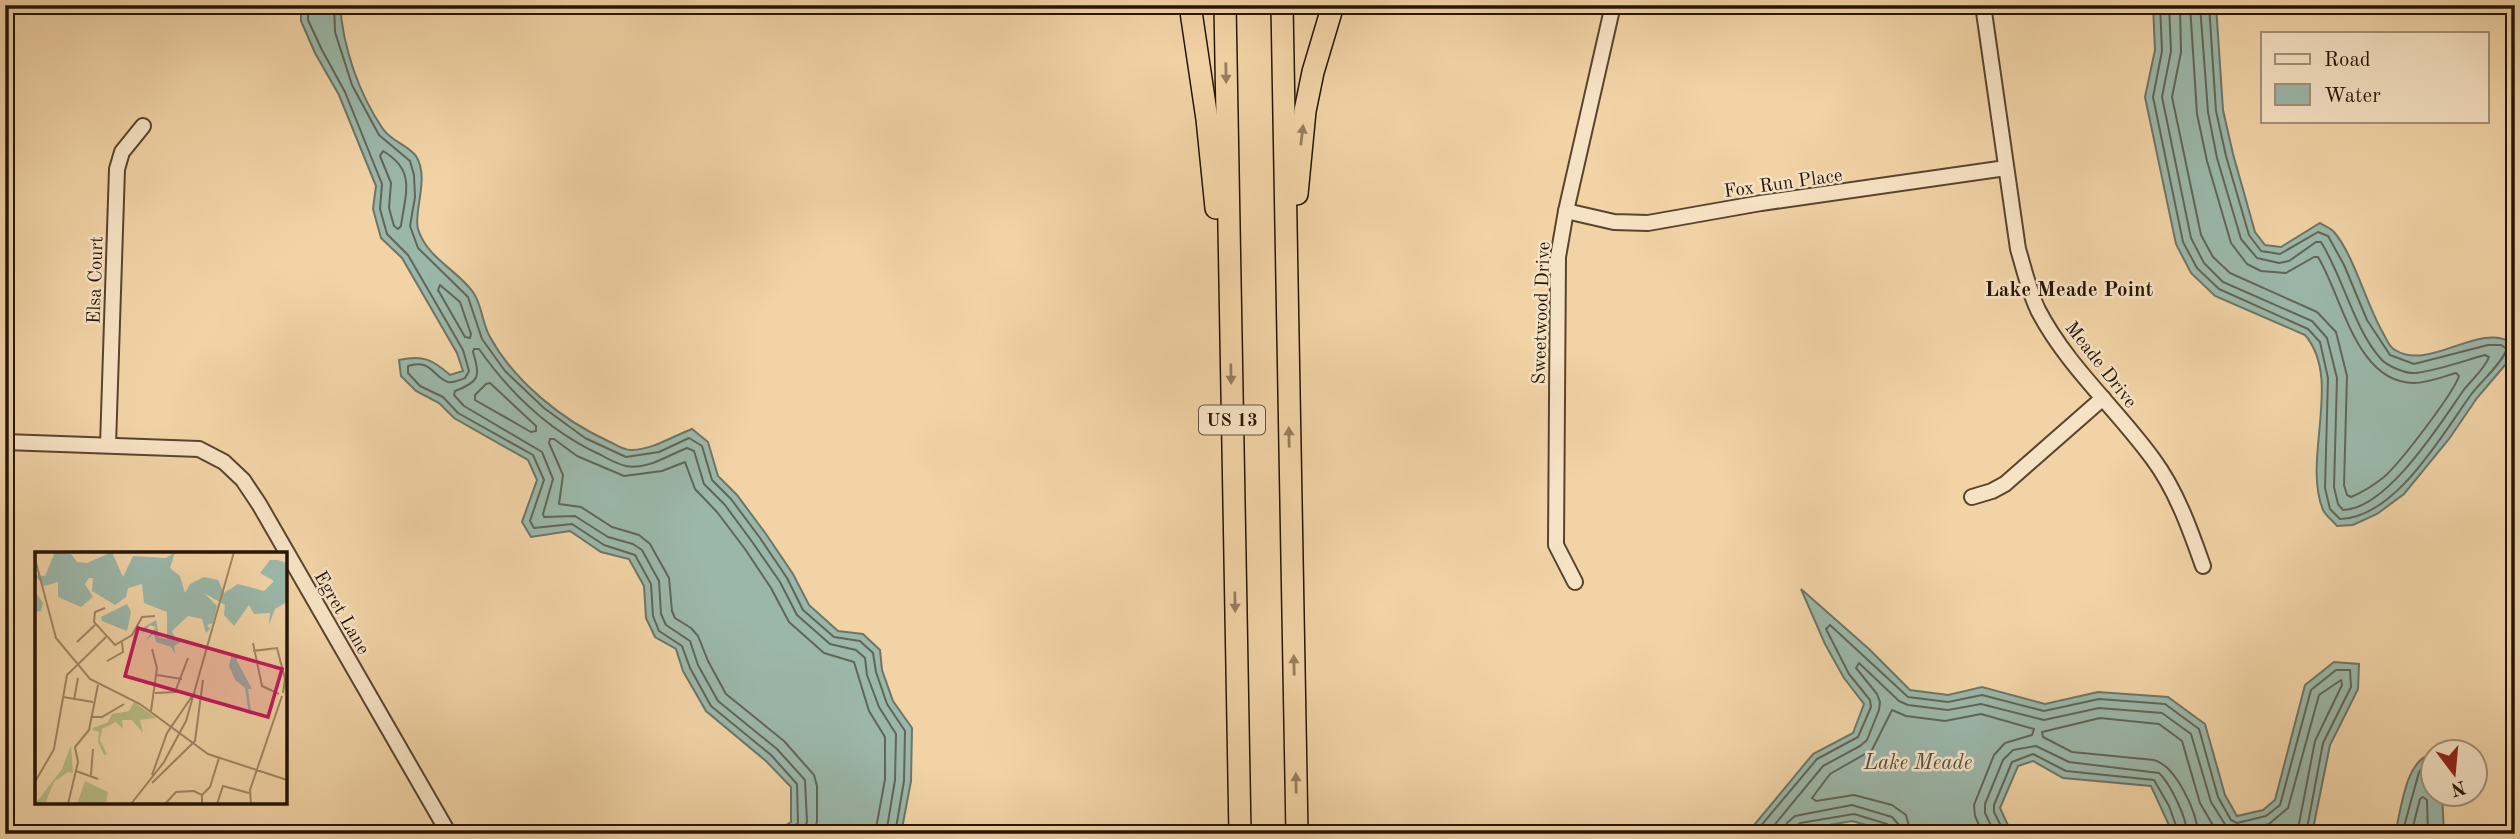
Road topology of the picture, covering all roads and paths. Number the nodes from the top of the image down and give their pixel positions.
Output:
1 (1190, 5) edge
2 (1225, 5) edge
3 (1282, 5) edge
4 (1333, 5) edge
5 (1613, 5) edge
6 (1983, 5) edge
7 (143, 126) dead end
8 (2006, 168) junction
9 (1566, 211) junction
10 (1287, 325) junction
11 (1230, 338) junction
12 (2103, 398) junction
13 (5, 442) edge
14 (108, 445) junction
15 (1972, 498) dead end
16 (287, 552) edge
17 (287, 553) edge
18 (2203, 566) dead end
19 (1575, 582) dead end
20 (449, 834) edge
21 (1240, 834) edge
22 (1297, 834) edge

1 - 11 highway
2 -> 11 highway, US 13
3 - 10 highway, US 13
10 -> 4 highway
5 - 9 street, Sweetwood Drive
6 - 8 street, Meade Drive
7 - 14 street, Elsa Court
8 - 9 street, Fox Run Place
8 - 12 street, Meade Drive
9 - 19 street, Sweetwood Drive
22 -> 10 highway, US 13
11 -> 21 highway, US 13
12 - 15 street
12 - 18 street, Meade Drive
13 - 14 street, Egret Lane
14 - 16 street, Egret Lane
17 - 20 street, Egret Lane

